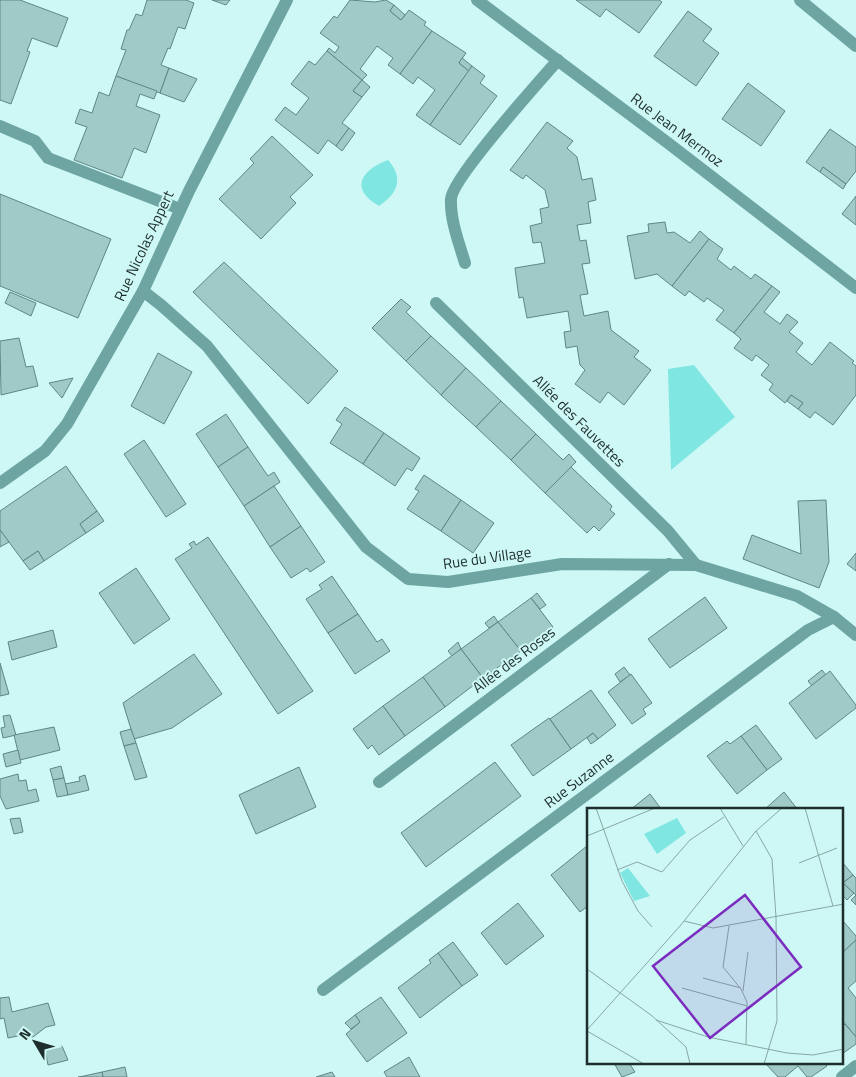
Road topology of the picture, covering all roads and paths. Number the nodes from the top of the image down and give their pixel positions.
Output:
1 (286, 0) edge
2 (477, 0) edge
3 (800, 0) edge
4 (856, 46) edge
5 (558, 60) junction
6 (0, 126) edge
7 (180, 209) junction
8 (465, 263) dead end
9 (856, 288) edge
10 (143, 291) junction
11 (436, 303) dead end
12 (0, 483) edge
13 (669, 564) junction
14 (696, 565) junction
15 (834, 617) junction
16 (856, 635) edge
17 (379, 782) dead end
18 (323, 990) dead end
19 (856, 1066) edge
20 (842, 1077) edge

1 - 7 street, Rue Nicolas Appert
2 - 5 street, Rue Jean Mermoz
3 - 4 street
5 - 8 street
5 - 9 street, Rue Jean Mermoz
6 - 7 street
7 - 10 street, Rue Nicolas Appert
10 - 12 street, Rue Nicolas Appert
10 - 13 street, Rue du Village
11 - 14 street, Allée des Fauvettes
13 - 14 street, Rue du Village
13 - 17 street, Allée des Roses
14 - 15 street, Rue du Village
15 - 16 street
15 - 18 street, Rue Suzanne
19 - 20 street

